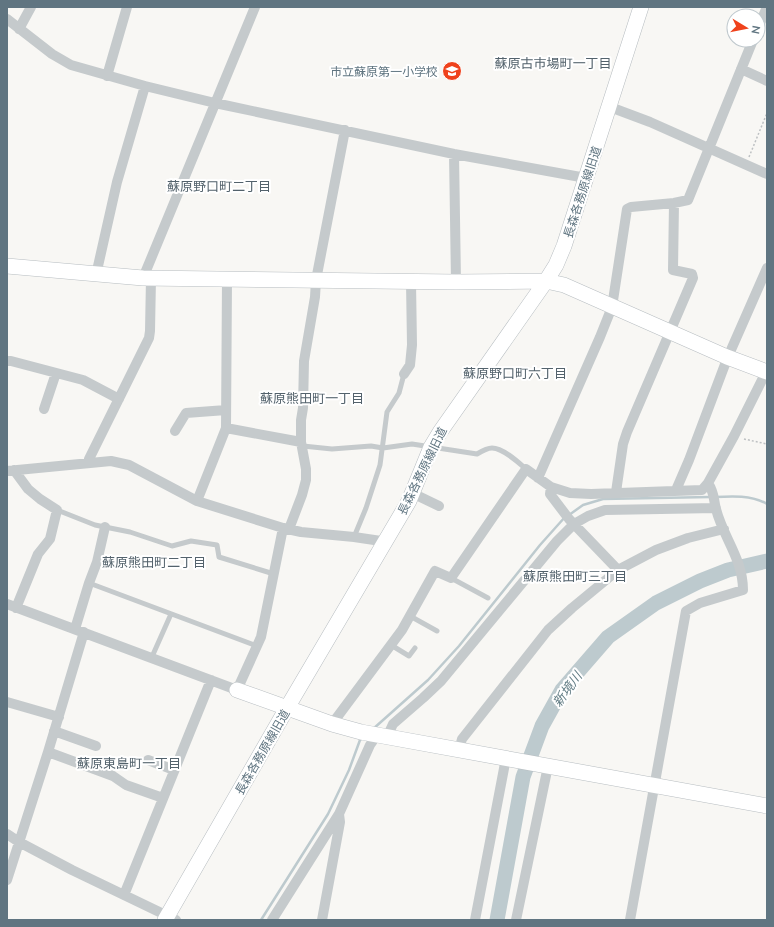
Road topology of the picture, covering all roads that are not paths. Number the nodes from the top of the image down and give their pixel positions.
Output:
1 (31, 7) edge
2 (127, 7) edge
3 (255, 7) edge
4 (641, 7) edge
5 (7, 19) edge
6 (19, 29) junction
7 (750, 48) edge
8 (741, 69) junction
9 (107, 76) junction
10 (767, 80) edge
11 (145, 86) junction
12 (215, 103) junction
13 (610, 107) junction
14 (346, 130) junction
15 (709, 148) junction
16 (454, 154) junction
17 (767, 174) edge
18 (586, 178) junction
19 (674, 204) junction
20 (7, 266) edge
21 (767, 268) edge
22 (96, 275) junction
23 (147, 278) junction
24 (227, 280) junction
25 (316, 280) junction
26 (546, 281) junction
27 (411, 282) junction
28 (456, 282) junction
29 (612, 307) junction
30 (670, 331) junction
31 (727, 357) junction
32 (7, 361) edge
33 (767, 371) edge
34 (56, 373) junction
35 (404, 374) joint
36 (119, 399) junction
37 (44, 410) dead end
38 (226, 410) junction
39 (226, 428) junction
40 (175, 431) dead end
41 (302, 444) junction
42 (431, 447) junction
43 (383, 448) junction
44 (90, 462) junction
45 (526, 469) junction
46 (10, 470) edge
47 (538, 478) junction
48 (552, 487) junction
49 (711, 487) junction
50 (676, 490) junction
51 (616, 492) junction
52 (412, 493) junction
53 (197, 501) junction
54 (439, 506) dead end
55 (716, 506) junction
56 (57, 510) junction
57 (569, 518) junction
58 (105, 527) junction
59 (286, 529) junction
60 (724, 529) junction
61 (354, 537) junction
62 (384, 544) junction
63 (618, 570) junction
64 (274, 574) junction
65 (451, 578) junction
66 (89, 583) junction
67 (488, 598) dead end
68 (12, 606) edge
69 (171, 614) junction
70 (410, 616) junction
71 (80, 631) junction
72 (437, 631) dead end
73 (391, 644) junction
74 (257, 646) junction
75 (415, 648) dead end
76 (151, 658) junction
77 (211, 680) junction
78 (237, 690) junction
79 (7, 702) edge
80 (287, 708) junction
81 (59, 717) junction
82 (332, 724) junction
83 (54, 731) junction
84 (375, 735) junction
85 (96, 746) dead end
86 (459, 750) junction
87 (48, 752) junction
88 (510, 759) junction
89 (148, 760) dead end
90 (545, 765) junction
91 (174, 770) junction
92 (655, 785) junction
93 (163, 798) junction
94 (767, 806) edge
95 (339, 814) junction
96 (7, 834) edge
97 (19, 842) junction
98 (7, 880) edge
99 (124, 895) junction
100 (169, 919) edge
101 (272, 920) edge
102 (322, 920) edge
103 (476, 920) edge
104 (516, 920) edge
105 (630, 920) edge

1 - 6 street
2 - 9 street
3 - 12 street
4 - 13 street, 長森各務原線旧道
5 - 6 street
6 - 9 street
7 - 8 street
8 - 10 street
8 - 15 street
9 - 11 street
11 - 12 street
11 - 22 street
12 - 14 street
12 - 23 street
13 - 15 street
13 - 18 street, 長森各務原線旧道
14 - 16 street
14 - 25 street
15 - 17 street
15 - 19 street
16 - 18 street
16 - 28 street
18 - 26 street, 長森各務原線旧道
19 - 29 street
19 - 30 street
20 - 22 street
21 - 31 street
22 - 23 street
23 - 24 street
23 - 36 street
24 - 25 street
24 - 38 street
25 - 27 street
25 - 41 street
26 - 28 street
26 - 29 street
26 - 42 street, 長森各務原線旧道
27 - 28 street
27 - 35 street
29 - 30 street
29 - 47 street
30 - 31 street
30 - 51 street
31 - 33 street
31 - 50 street
32 - 34 street
33 - 49 street
34 - 36 street
34 - 37 street
35 - 43 lane
36 - 44 street
38 - 39 street
38 - 40 street
39 - 41 street
39 - 53 street
41 - 43 lane
41 - 59 street
42 - 43 lane
42 - 45 lane
42 - 52 street, 長森各務原線旧道
43 - 61 lane
44 - 46 street
44 - 53 street
45 - 47 street
45 - 65 street
46 - 56 street
47 - 48 street
48 - 51 street
48 - 57 street
49 - 50 street
49 - 55 street
50 - 51 street
52 - 54 street
52 - 62 street, 長森各務原線旧道
53 - 59 street
55 - 57 street
55 - 60 street
56 - 58 lane
56 - 68 street
57 - 63 street
57 - 84 street
58 - 64 lane
58 - 66 street
59 - 61 street
59 - 64 street
60 - 63 street
60 - 92 street
61 - 62 street
62 - 80 street, 長森各務原線旧道
63 - 86 street
64 - 74 street
65 - 67 lane
65 - 70 street
66 - 69 lane
66 - 71 street
68 - 71 street
69 - 74 lane
69 - 76 lane
70 - 72 lane
70 - 73 street
71 - 76 street
71 - 81 street
73 - 75 lane
73 - 82 street
74 - 78 street
76 - 77 street
77 - 78 street
77 - 91 street
78 - 80 street
79 - 81 street
80 - 82 street
80 - 100 street, 長森各務原線旧道
81 - 83 street
82 - 84 street
83 - 85 street
83 - 87 street
84 - 86 street
84 - 95 street
86 - 88 street
87 - 93 street
87 - 97 street
88 - 90 street
88 - 103 street
89 - 91 street
90 - 92 street
90 - 104 street
91 - 93 street
92 - 94 street
92 - 105 street
93 - 99 street
95 - 101 street
95 - 102 street
96 - 97 street
97 - 98 street
97 - 99 street
99 - 100 street

